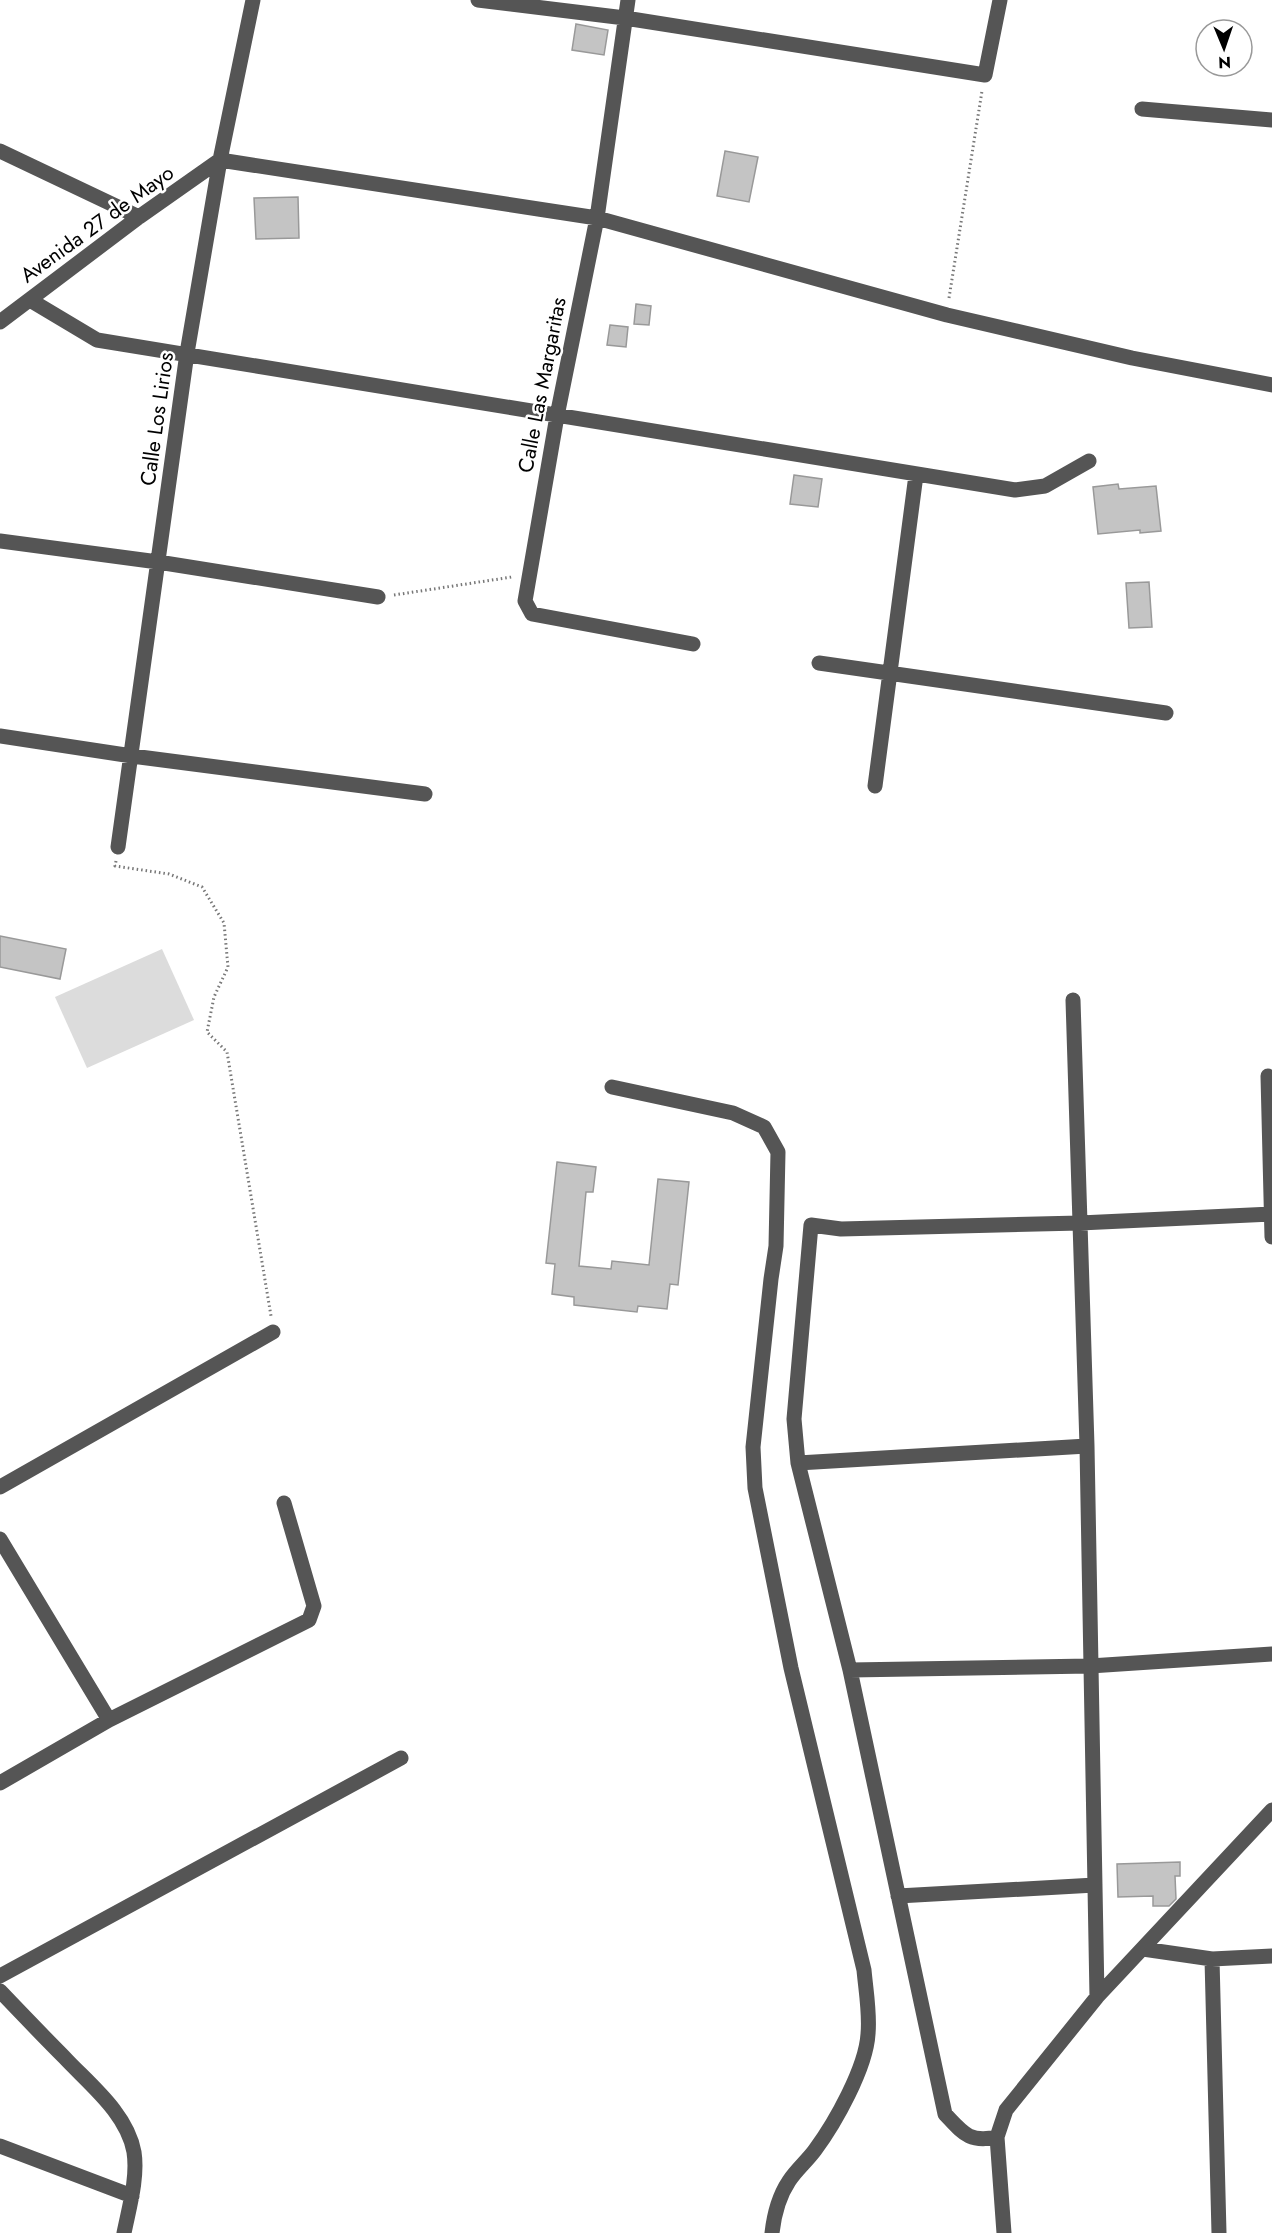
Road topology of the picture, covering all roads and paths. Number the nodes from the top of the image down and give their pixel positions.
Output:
1 (253, 0) edge
2 (478, 0) edge
3 (628, 0) edge
4 (1000, 0) edge
5 (625, 18) junction
6 (985, 75) junction
7 (1142, 109) dead end
8 (1272, 120) edge
9 (0, 151) edge
10 (220, 160) junction
11 (139, 217) junction
12 (597, 218) junction
13 (30, 300) junction
14 (947, 315) junction
15 (0, 322) edge
16 (187, 353) junction
17 (1272, 385) edge
18 (556, 416) junction
19 (1089, 461) dead end
20 (916, 474) junction
21 (0, 541) edge
22 (158, 562) junction
23 (529, 574) junction
24 (378, 597) joint
25 (693, 644) dead end
26 (819, 663) dead end
27 (1166, 713) dead end
28 (0, 736) edge
29 (132, 756) junction
30 (875, 786) dead end
31 (425, 794) dead end
32 (118, 847) joint
33 (1073, 1000) dead end
34 (1268, 1076) dead end
35 (612, 1087) dead end
36 (1272, 1214) edge
37 (1080, 1223) junction
38 (1272, 1237) edge
39 (273, 1332) joint
40 (1087, 1446) junction
41 (798, 1463) junction
42 (0, 1487) edge
43 (285, 1503) dead end
44 (0, 1539) edge
45 (1272, 1654) edge
46 (1090, 1666) junction
47 (850, 1670) junction
48 (108, 1720) junction
49 (400, 1758) dead end
50 (0, 1783) edge
51 (1272, 1810) edge
52 (1095, 1885) junction
53 (898, 1896) junction
54 (1143, 1949) junction
55 (1272, 1956) edge
56 (1212, 1959) junction
57 (0, 1976) edge
58 (0, 1991) edge
59 (1097, 1997) junction
60 (997, 2137) junction
61 (0, 2146) edge
62 (132, 2196) junction
63 (124, 2233) edge
64 (772, 2233) edge
65 (1004, 2233) edge
66 (1219, 2233) edge

1 - 10 street, Calle Los Lirios
2 - 5 street
3 - 5 street, Calle Las Margaritas
4 - 6 street
5 - 6 street
5 - 12 street, Calle Las Margaritas
6 - 14 path
7 - 8 street
9 - 11 street
10 - 11 street, Avenida 27 de Mayo
10 - 12 street
10 - 16 street, Calle Los Lirios
11 - 13 street, Avenida 27 de Mayo
12 - 14 street
12 - 18 street, Calle Las Margaritas
13 - 15 street, Avenida 27 de Mayo
13 - 16 street
14 - 17 street
16 - 18 street
16 - 22 street, Calle Los Lirios
18 - 20 street
18 - 23 street, Calle Las Margaritas
19 - 20 street
20 - 30 street
21 - 22 street
22 - 24 street
22 - 29 street, Calle Los Lirios
23 - 24 path
23 - 25 street, Calle Las Margaritas
26 - 27 street
28 - 29 street
29 - 31 street
29 - 32 street, Calle Los Lirios
32 - 39 path
33 - 37 street
34 - 36 street
35 - 64 street
36 - 37 street
36 - 38 street
37 - 40 street
37 - 41 street
39 - 42 street
40 - 41 street
40 - 46 street
41 - 47 street
43 - 48 street
44 - 48 street
45 - 46 street
46 - 47 street
46 - 52 street
47 - 53 street
48 - 50 street
49 - 57 street
51 - 54 street
52 - 53 street
52 - 59 street
53 - 60 street
54 - 56 street
54 - 59 street
55 - 56 street
56 - 66 street
58 - 62 street
59 - 60 street
60 - 65 street
61 - 62 street
62 - 63 street

